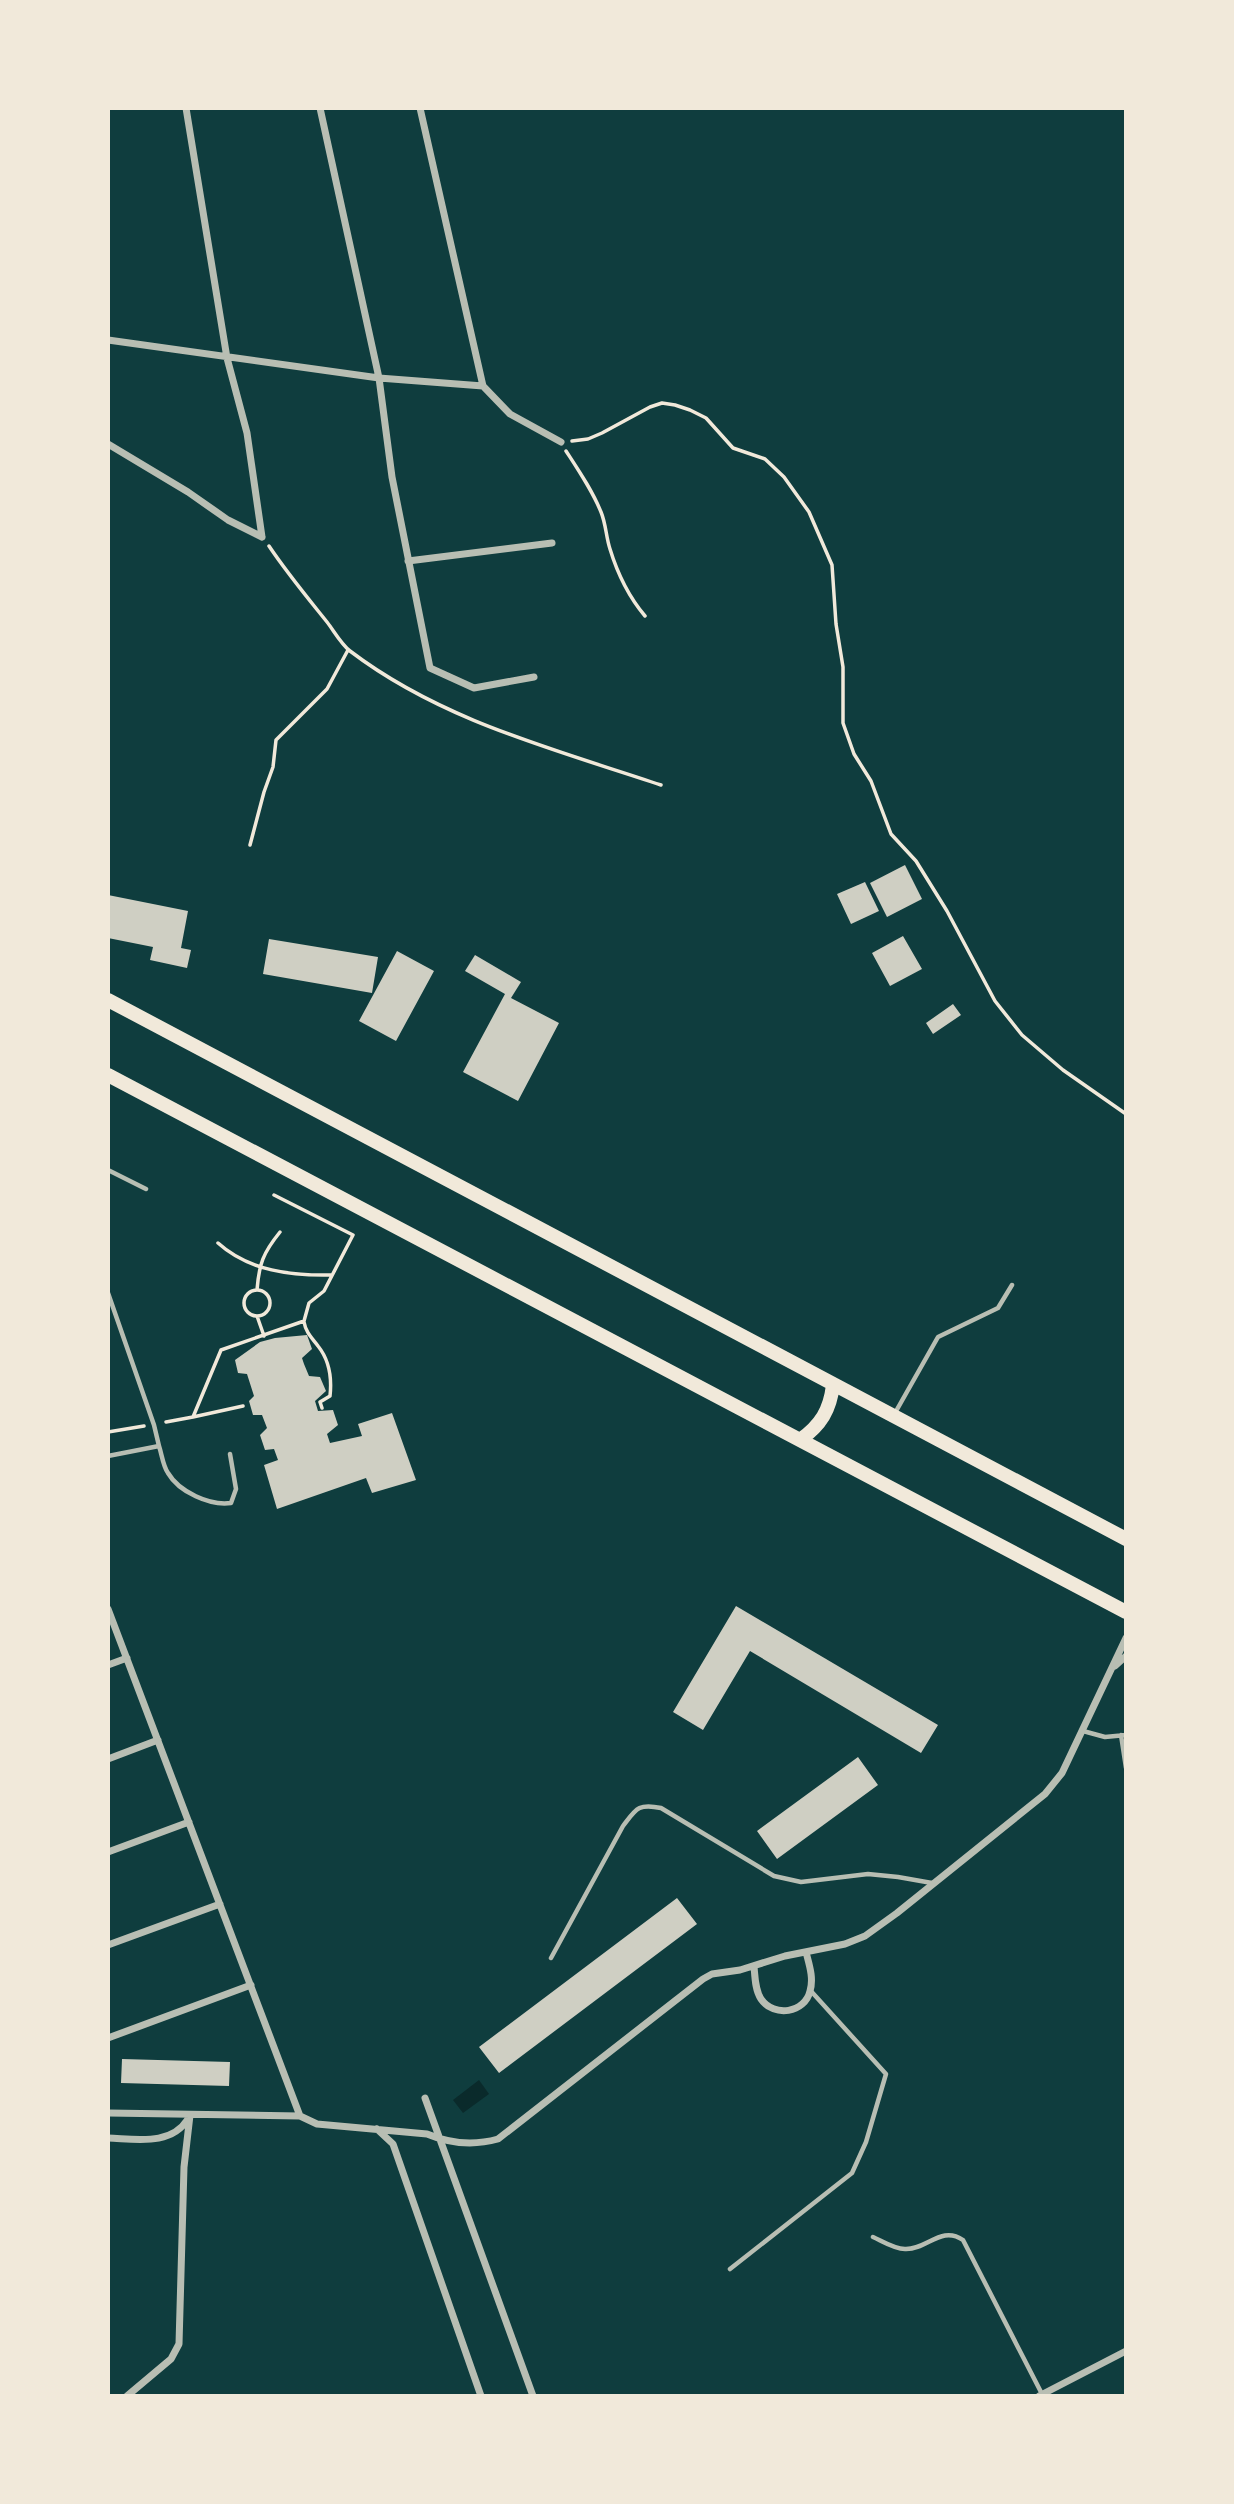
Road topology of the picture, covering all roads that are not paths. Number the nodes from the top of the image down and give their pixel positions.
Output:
1 (186, 108) edge
2 (320, 108) edge
3 (420, 108) edge
4 (108, 340) edge
5 (226, 358) junction
6 (379, 378) junction
7 (483, 386) junction
8 (561, 442) road end
9 (108, 444) edge
10 (552, 543) dead end
11 (408, 561) junction
12 (534, 677) dead end
13 (108, 1000) edge
14 (108, 1075) edge
15 (108, 1170) edge
16 (146, 1189) dead end
17 (1012, 1285) dead end
18 (108, 1293) edge
19 (834, 1385) junction
20 (892, 1416) junction
21 (800, 1440) junction
22 (159, 1447) junction
23 (230, 1454) dead end
24 (108, 1457) edge
25 (1125, 1539) edge
26 (108, 1609) edge
27 (1125, 1612) edge
28 (1125, 1637) edge
29 (1125, 1656) edge
30 (127, 1658) junction
31 (108, 1665) edge
32 (1112, 1669) junction
33 (1082, 1731) junction
34 (1123, 1735) edge
35 (158, 1740) junction
36 (108, 1759) edge
37 (1125, 1768) edge
38 (189, 1822) junction
39 (108, 1852) edge
40 (932, 1883) junction
41 (220, 1904) junction
42 (108, 1945) edge
43 (806, 1952) junction
44 (551, 1958) dead end
45 (754, 1966) junction
46 (251, 1985) junction
47 (810, 1990) junction
48 (108, 2038) edge
49 (425, 2098) dead end
50 (108, 2113) edge
51 (190, 2115) junction
52 (300, 2116) junction
53 (377, 2128) junction
54 (108, 2138) edge
55 (440, 2139) junction
56 (873, 2237) dead end
57 (730, 2269) dead end
58 (1125, 2351) edge
59 (1041, 2395) edge
60 (127, 2396) edge
61 (481, 2396) edge
62 (533, 2396) edge

1 - 5 street
2 - 6 street
3 - 7 street
4 - 5 street
5 - 6 street
5 - 9 street
6 - 7 street
6 - 11 street
7 - 8 street
10 - 11 street
11 - 12 street
13 - 19 main road
14 - 21 main road
15 - 16 lane
17 - 20 lane
18 - 22 lane
19 - 20 main road
19 - 21 main road
20 - 25 main road
21 - 27 main road
22 - 23 lane
22 - 24 lane
26 - 30 street
28 - 32 street
29 - 32 street
30 - 31 street
30 - 35 street
32 - 33 street
33 - 34 lane
33 - 40 street
34 - 37 lane
35 - 36 street
35 - 38 street
38 - 39 street
38 - 41 street
40 - 43 street
40 - 44 lane
41 - 42 street
41 - 46 street
43 - 45 street
43 - 47 street
45 - 47 street
45 - 55 street
46 - 48 street
46 - 52 street
47 - 57 lane
49 - 55 street
50 - 51 street
51 - 52 street
51 - 54 street
51 - 60 street
52 - 53 street
53 - 55 street
53 - 61 street
55 - 62 street
56 - 59 lane
58 - 59 street

